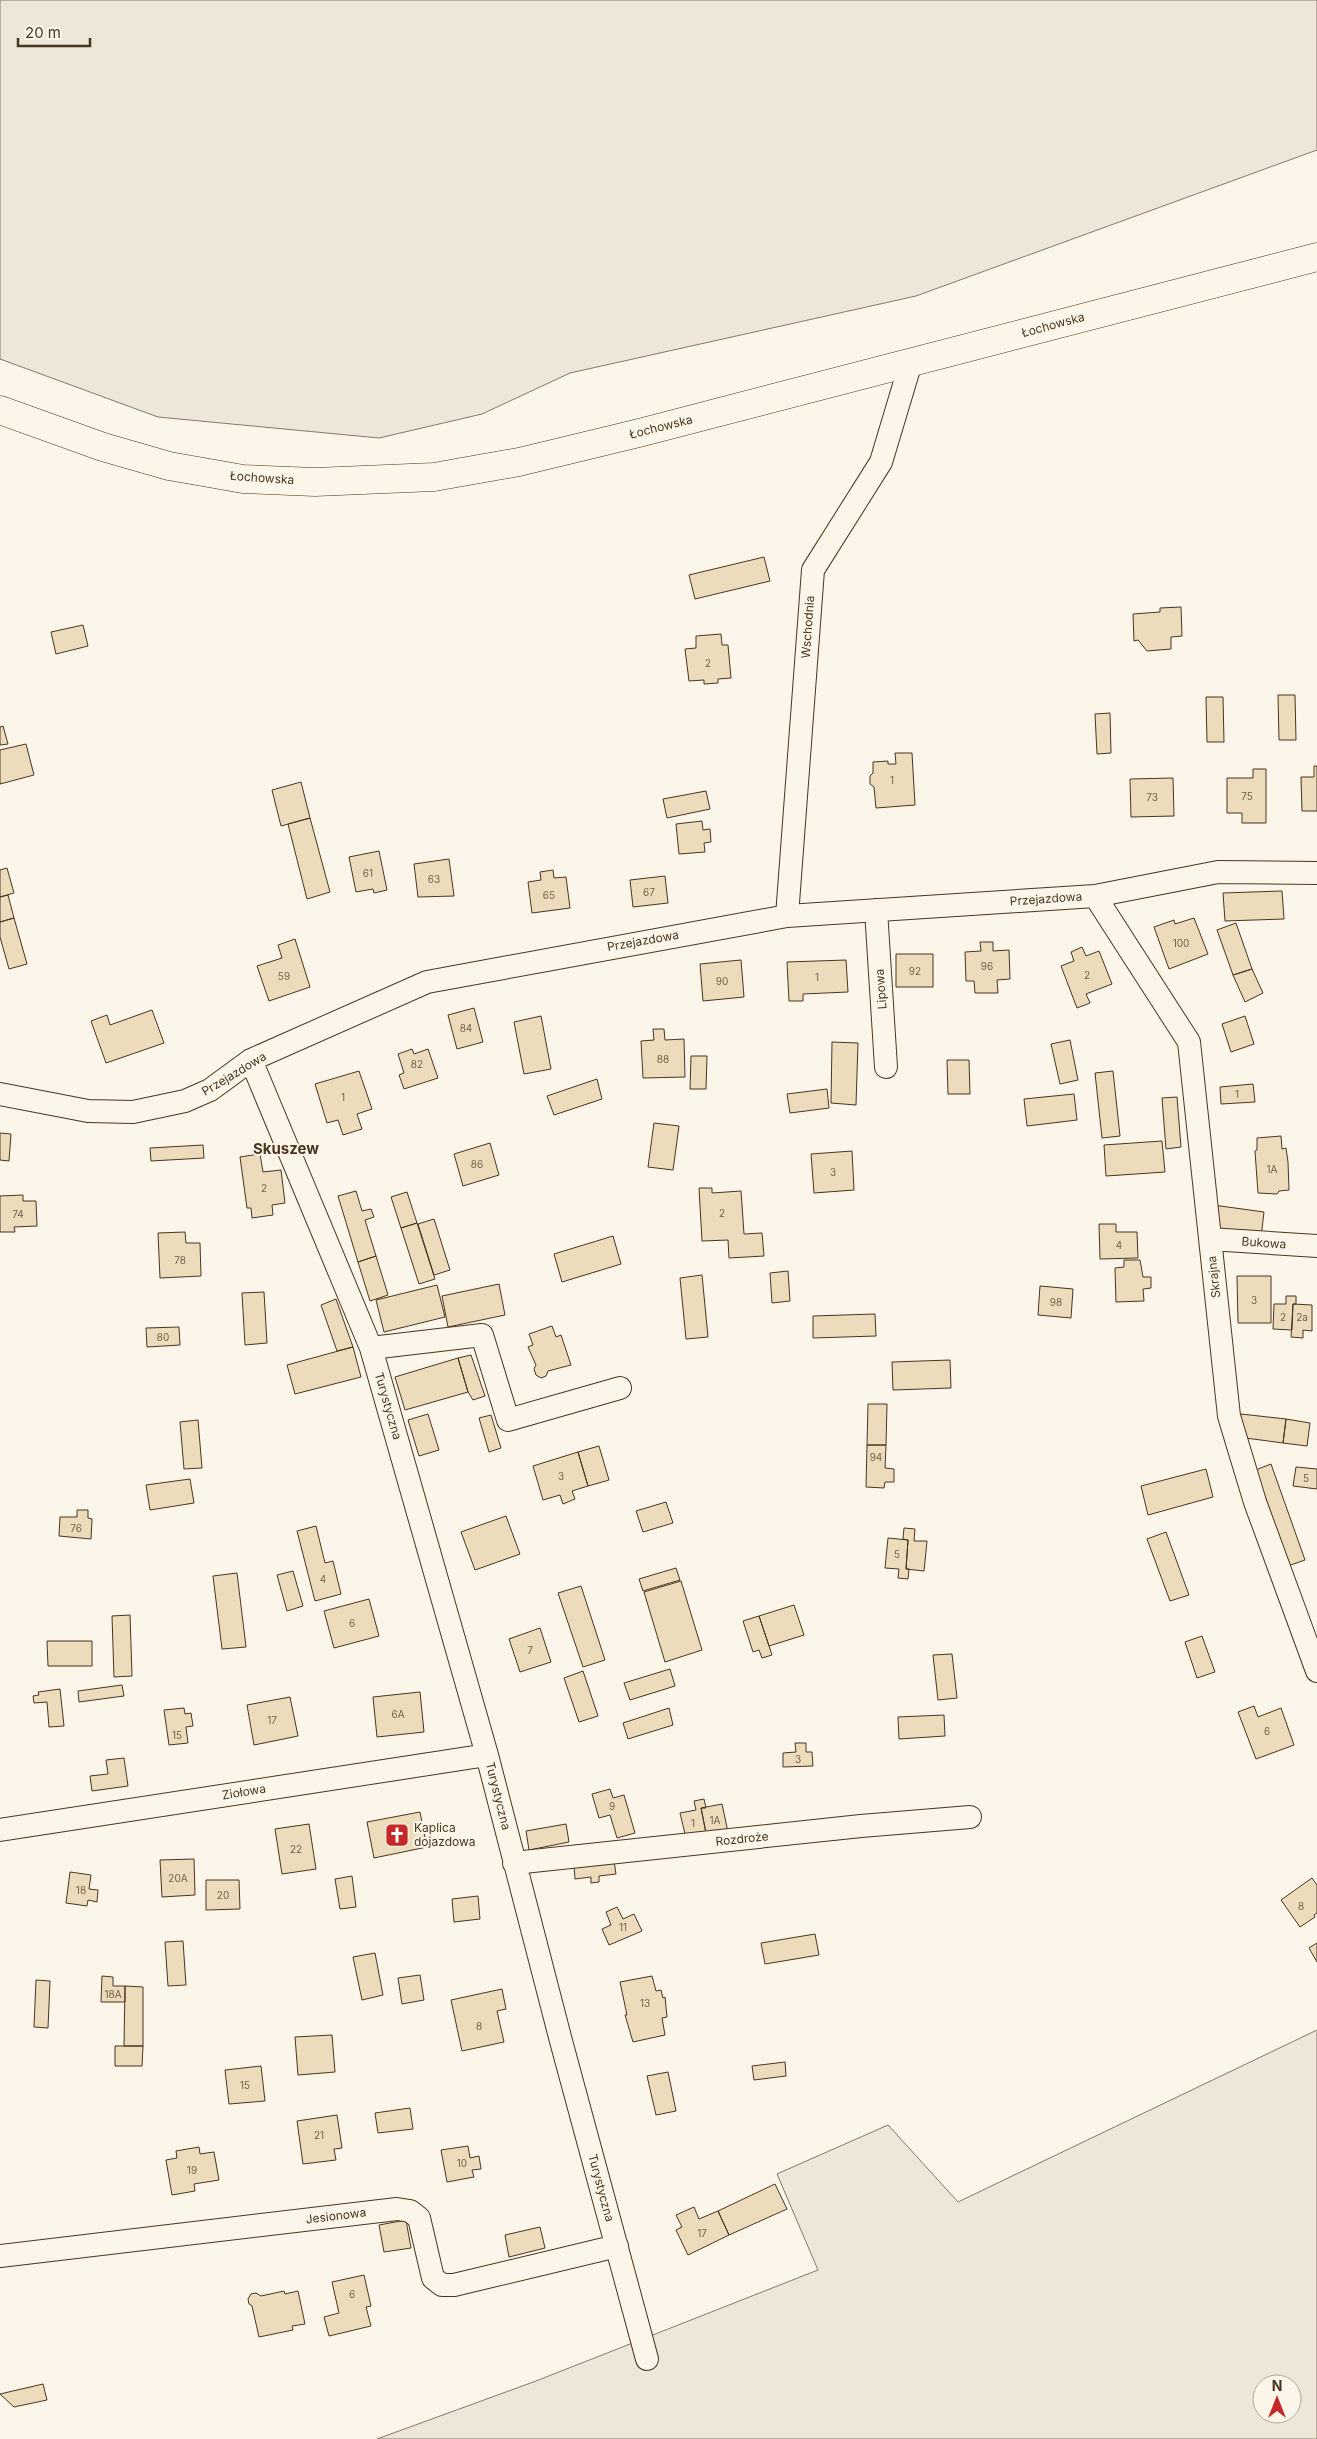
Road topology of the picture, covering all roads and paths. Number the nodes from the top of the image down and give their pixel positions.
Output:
1 (1317, 257) edge
2 (911, 362) junction
3 (0, 410) edge
4 (1317, 873) edge
5 (1096, 896) junction
6 (876, 910) junction
7 (787, 916) junction
8 (252, 1060) junction
9 (886, 1067) dead end
10 (0, 1094) edge
11 (1210, 1239) junction
12 (1317, 1246) edge
13 (371, 1348) junction
14 (620, 1388) dead end
15 (1317, 1670) edge
16 (488, 1755) junction
17 (970, 1817) dead end
18 (0, 1830) edge
19 (514, 1862) junction
20 (617, 2246) junction
21 (0, 2256) edge
22 (647, 2359) dead end

1 - 2 main road, Łochowska
2 - 3 main road, Łochowska
2 - 7 street, Wschodnia
4 - 5 street, Przejazdowa
5 - 6 street, Przejazdowa
5 - 11 street, Skrajna
6 - 7 street, Przejazdowa
6 - 9 street, Lipowa
7 - 8 street, Przejazdowa
8 - 10 street, Przejazdowa
8 - 13 street, Turystyczna
11 - 12 street, Bukowa
11 - 15 street, Skrajna
13 - 14 street
13 - 16 street, Turystyczna
16 - 18 street, Ziołowa
16 - 19 street, Turystyczna
17 - 19 street, Rozdroże
19 - 20 street, Turystyczna
20 - 21 street, Jesionowa
20 - 22 street, Turystyczna

